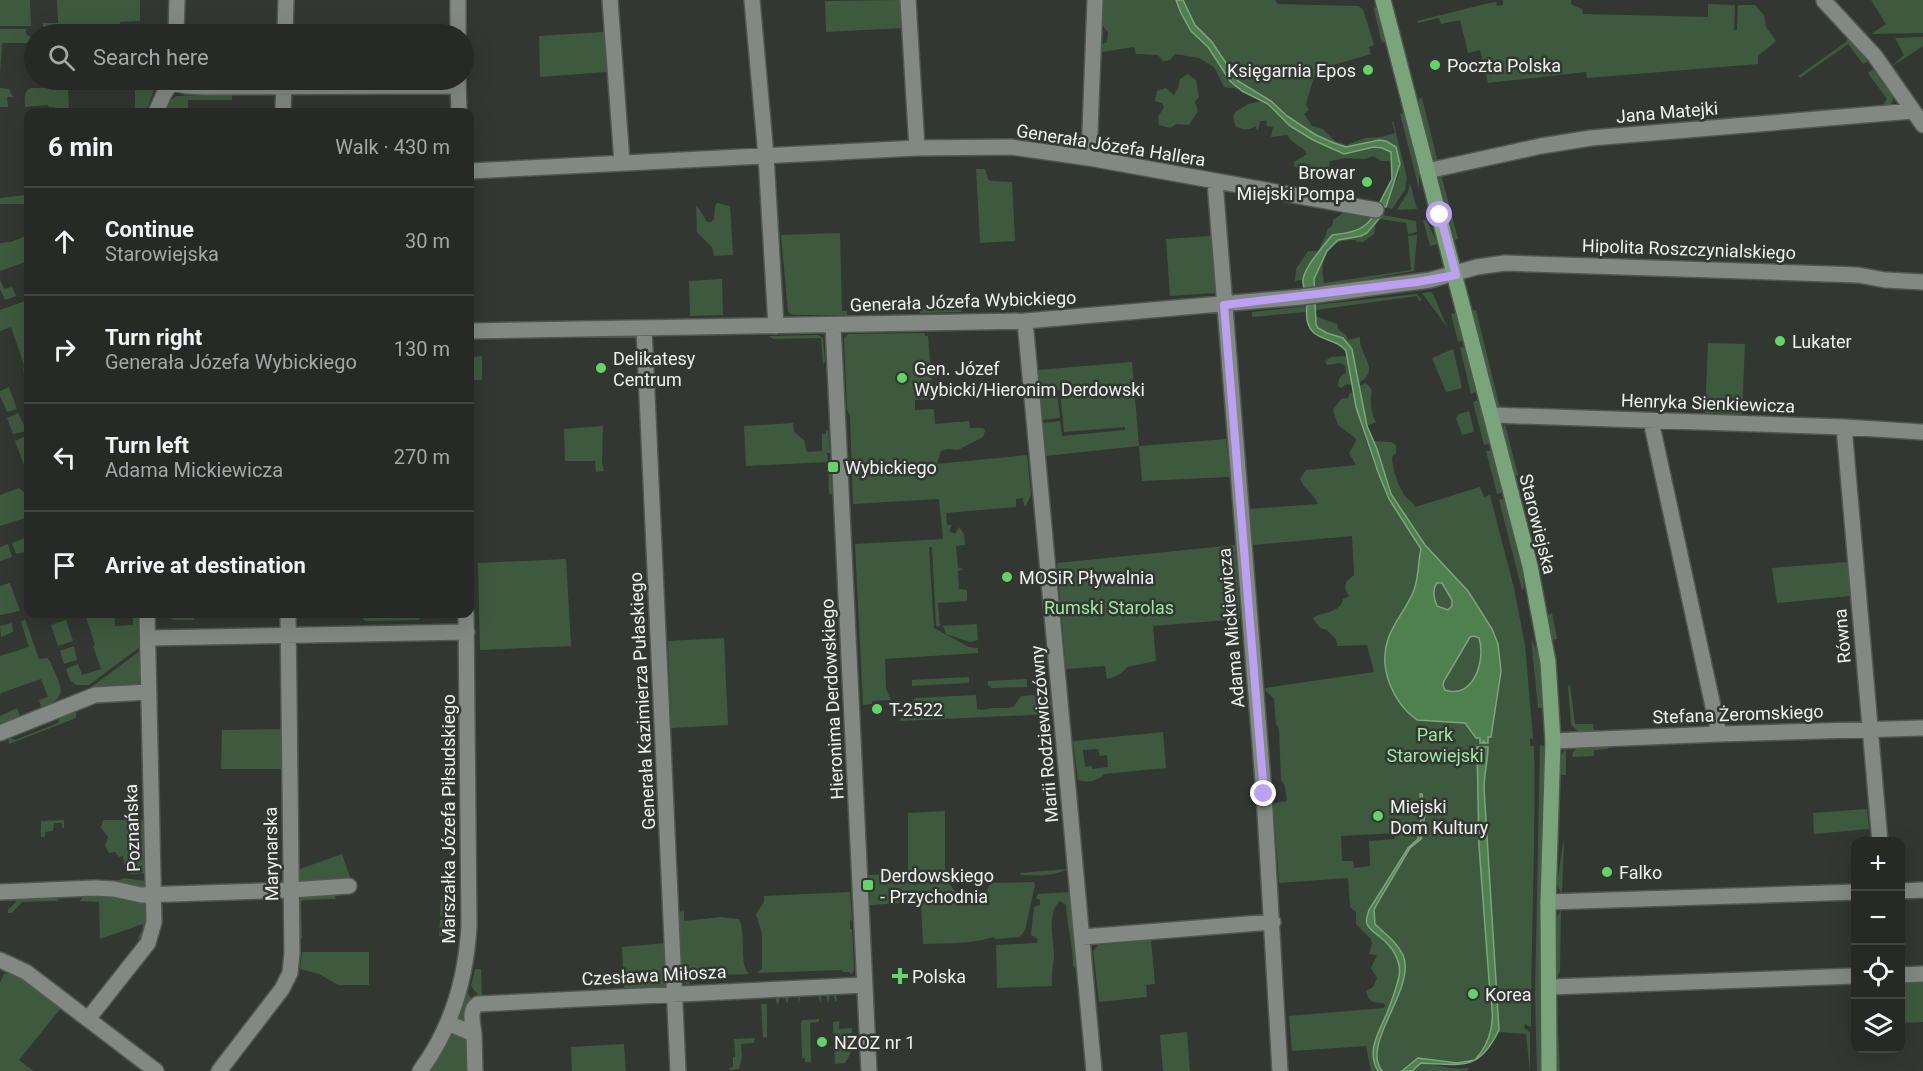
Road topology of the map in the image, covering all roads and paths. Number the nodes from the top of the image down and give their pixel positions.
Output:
1 (177, 0) edge
2 (286, 0) edge
3 (458, 0) edge
4 (610, 0) edge
5 (752, 0) edge
6 (908, 0) edge
7 (1095, 0) edge
8 (1383, 0) edge
9 (1824, 1) edge
10 (176, 24) edge
11 (285, 24) edge
12 (458, 24) edge
13 (167, 90) edge
14 (283, 90) edge
15 (458, 90) edge
16 (158, 108) edge
17 (283, 108) edge
18 (459, 108) edge
19 (1913, 111) junction
20 (1923, 125) edge
21 (916, 148) junction
22 (766, 156) junction
23 (1089, 158) junction
24 (622, 162) junction
25 (474, 171) edge
26 (474, 171) edge
27 (1427, 171) junction
28 (1215, 182) junction
29 (1376, 210) dead end
30 (1456, 275) junction
31 (1923, 282) edge
32 (1224, 305) junction
33 (1025, 321) junction
34 (833, 325) junction
35 (776, 326) junction
36 (644, 329) junction
37 (474, 331) edge
38 (1492, 415) junction
39 (1651, 421) junction
40 (1844, 427) junction
41 (1923, 432) edge
42 (147, 618) edge
43 (288, 618) edge
44 (466, 618) edge
45 (467, 632) junction
46 (288, 634) junction
47 (147, 638) junction
48 (148, 692) junction
49 (1923, 728) edge
50 (1870, 730) junction
51 (0, 733) edge
52 (1719, 734) junction
53 (1553, 741) junction
54 (1880, 837) edge
55 (350, 886) dead end
56 (291, 890) junction
57 (1923, 890) edge
58 (1905, 891) edge
59 (0, 892) edge
60 (1851, 892) edge
61 (153, 894) junction
62 (1548, 902) junction
63 (1273, 922) junction
64 (1083, 937) junction
65 (0, 960) edge
66 (1923, 974) edge
67 (1905, 975) edge
68 (1851, 976) edge
69 (865, 985) junction
70 (1549, 987) junction
71 (674, 994) junction
72 (88, 1019) junction
73 (448, 1023) junction
74 (474, 1034) junction
75 (156, 1071) edge
76 (219, 1071) edge
77 (420, 1071) edge
78 (475, 1071) edge
79 (678, 1071) edge
80 (869, 1071) edge
81 (1094, 1071) edge
82 (1280, 1071) edge
83 (1549, 1071) edge

1 - 10 street
2 - 11 street
3 - 12 street
4 - 24 street
5 - 22 street
6 - 21 street
7 - 23 street
8 - 27 main road, Starowiejska
9 - 19 street
13 - 16 street
14 - 17 street
15 - 18 street
19 - 20 street
19 - 27 street, Jana Matejki
21 - 22 street, Generała Józefa Hallera
21 - 23 street, Generała Józefa Hallera
22 - 24 street, Generała Józefa Hallera
22 - 26 street, Generała Józefa Hallera
22 - 35 street
23 - 28 street, Generała Józefa Hallera
24 - 25 street, Generała Józefa Hallera
27 - 30 main road, Starowiejska
28 - 29 street, Generała Józefa Hallera
28 - 32 street, Adama Mickiewicza
30 - 31 street, Hipolita Roszczynialskiego
30 - 32 street, Generała Józefa Wybickiego
30 - 38 main road, Starowiejska
32 - 33 street, Generała Józefa Wybickiego
32 - 63 street, Adama Mickiewicza
33 - 34 street, Generała Józefa Wybickiego
33 - 64 street, Marii Rodziewiczówny
34 - 35 street, Generała Józefa Wybickiego
34 - 69 street, Hieronima Derdowskiego
35 - 36 street, Generała Józefa Wybickiego
36 - 37 street, Generała Józefa Wybickiego
36 - 71 street, Generała Kazimierza Pułaskiego
38 - 39 street, Henryka Sienkiewicza
38 - 53 main road, Starowiejska
39 - 40 street, Henryka Sienkiewicza
39 - 52 street
40 - 41 street, Henryka Sienkiewicza
40 - 50 street, Równa
42 - 47 street, Poznańska
43 - 46 street, Marynarska
44 - 45 street, Marszałka Józefa Piłsudskiego
45 - 46 street
45 - 73 street, Marszałka Józefa Piłsudskiego
46 - 47 street
46 - 56 street, Marynarska
47 - 48 street, Poznańska
48 - 51 street
48 - 61 street, Poznańska
49 - 50 street, Stefana Żeromskiego
50 - 52 street, Stefana Żeromskiego
50 - 54 street, Równa
52 - 53 street, Stefana Żeromskiego
53 - 62 main road, Starowiejska
55 - 56 street
56 - 61 street
56 - 76 street, Marynarska
57 - 58 street
59 - 61 street
60 - 62 street
61 - 72 street, Poznańska
62 - 70 main road, Starowiejska
63 - 64 street
63 - 82 street, Adama Mickiewicza
64 - 81 street, Marii Rodziewiczówny
65 - 72 street
66 - 67 street
68 - 70 street
69 - 71 street, Czesława Miłosza
69 - 80 street, Hieronima Derdowskiego
70 - 83 main road, Starowiejska
71 - 74 street, Czesława Miłosza
71 - 79 street, Generała Kazimierza Pułaskiego
72 - 75 street
73 - 74 street
73 - 77 street, Marszałka Józefa Piłsudskiego
74 - 78 street

